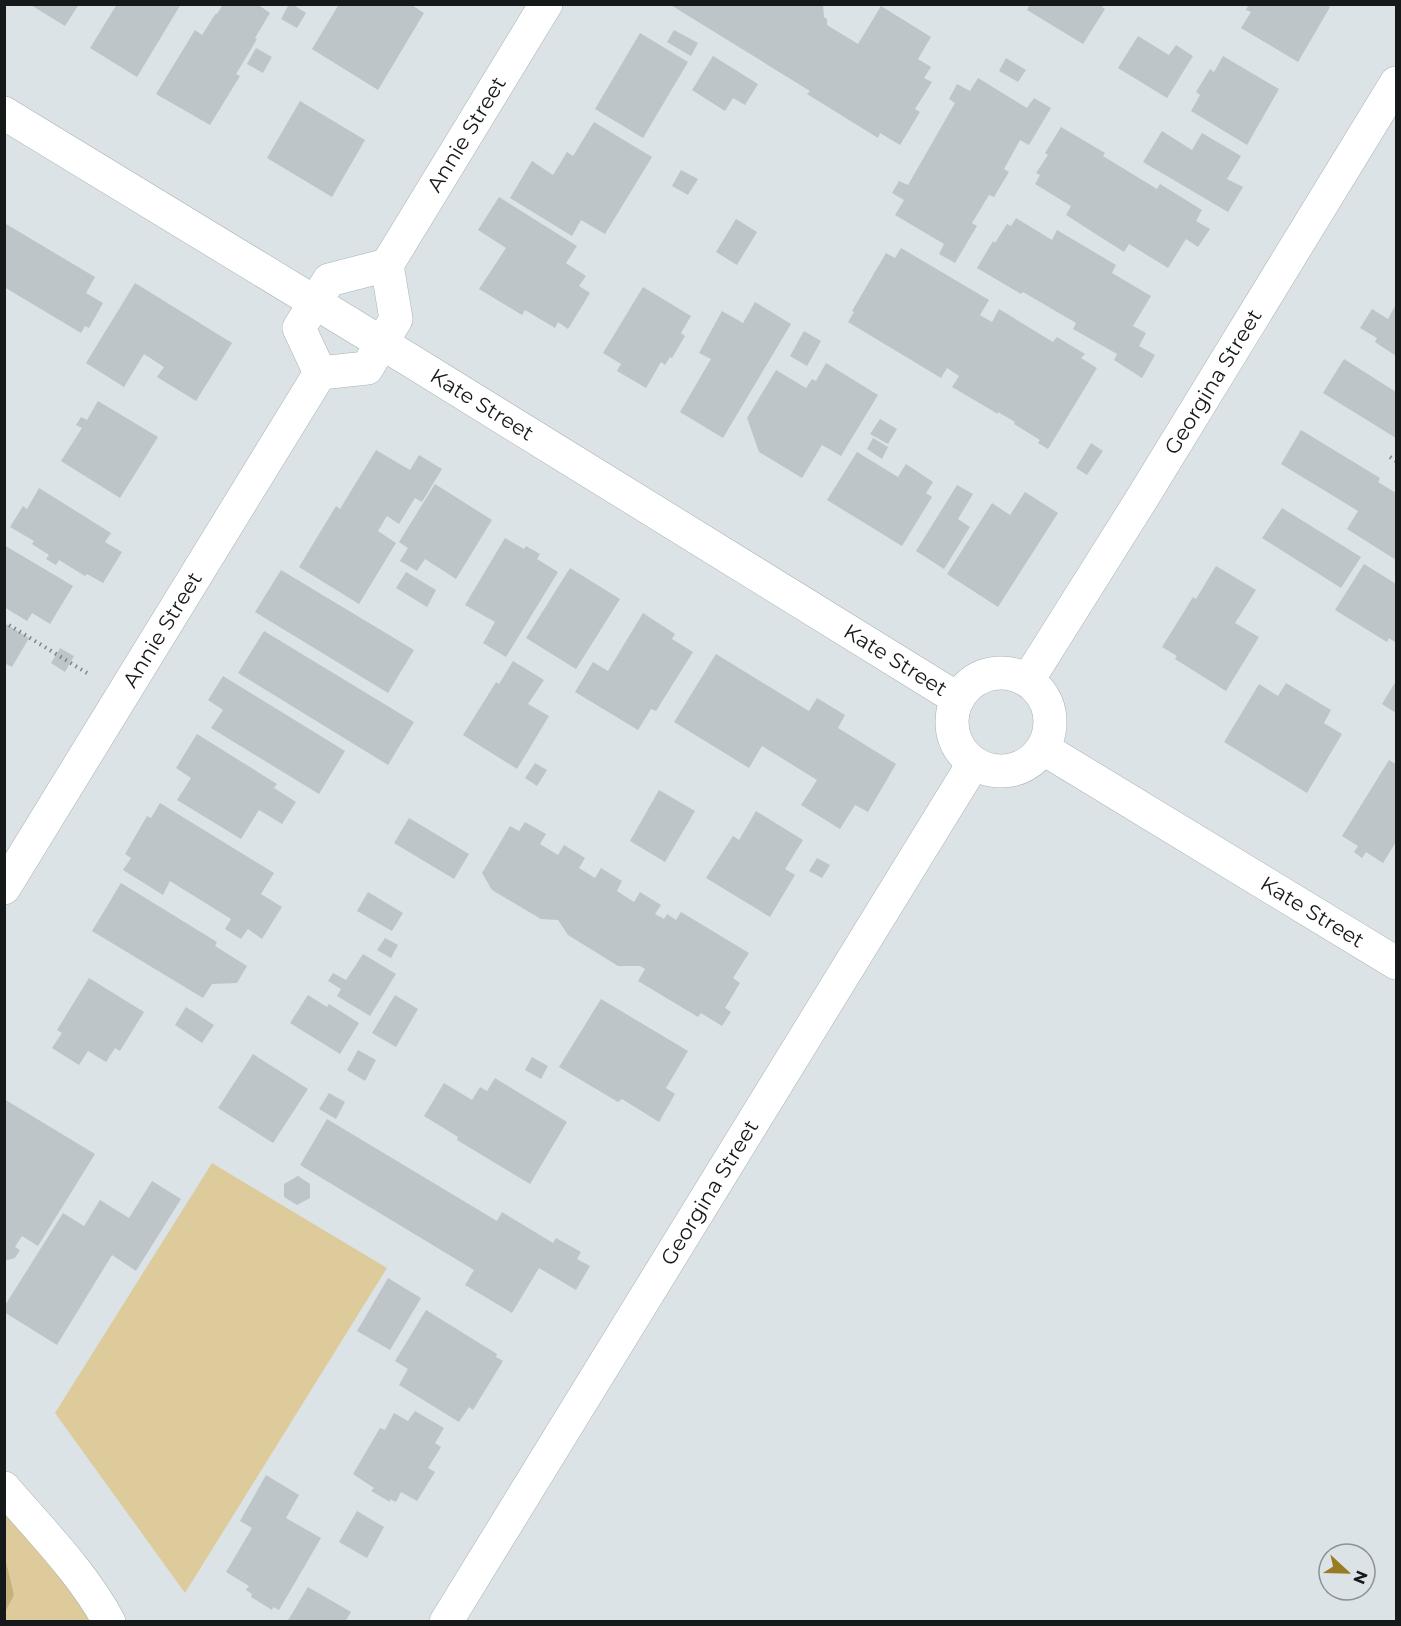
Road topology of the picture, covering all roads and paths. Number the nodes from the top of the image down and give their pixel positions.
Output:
1 (546, 4) edge
2 (1396, 83) edge
3 (4, 113) edge
4 (387, 265) junction
5 (315, 302) junction
6 (381, 343) junction
7 (320, 373) junction
8 (1390, 457) dead end
9 (1396, 461) edge
10 (4, 622) edge
11 (87, 673) dead end
12 (1028, 680) junction
13 (958, 699) junction
14 (1044, 749) junction
15 (973, 764) junction
16 (4, 888) edge
17 (1396, 963) edge
18 (4, 1488) edge
19 (109, 1622) edge
20 (446, 1622) edge

1 - 4 street, Annie Street
2 - 12 street, Georgina Street
3 - 5 street, Kate Street
4 - 5 street
4 - 6 street
5 - 6 street, Kate Street
5 - 7 street
6 - 7 street
6 - 13 street, Kate Street
7 - 16 street, Annie Street
8 - 9 path
10 - 11 path
12 - 13 street
12 - 14 street
13 - 15 street
14 - 15 street
14 - 17 street, Kate Street
15 - 20 street, Georgina Street
18 - 19 street

